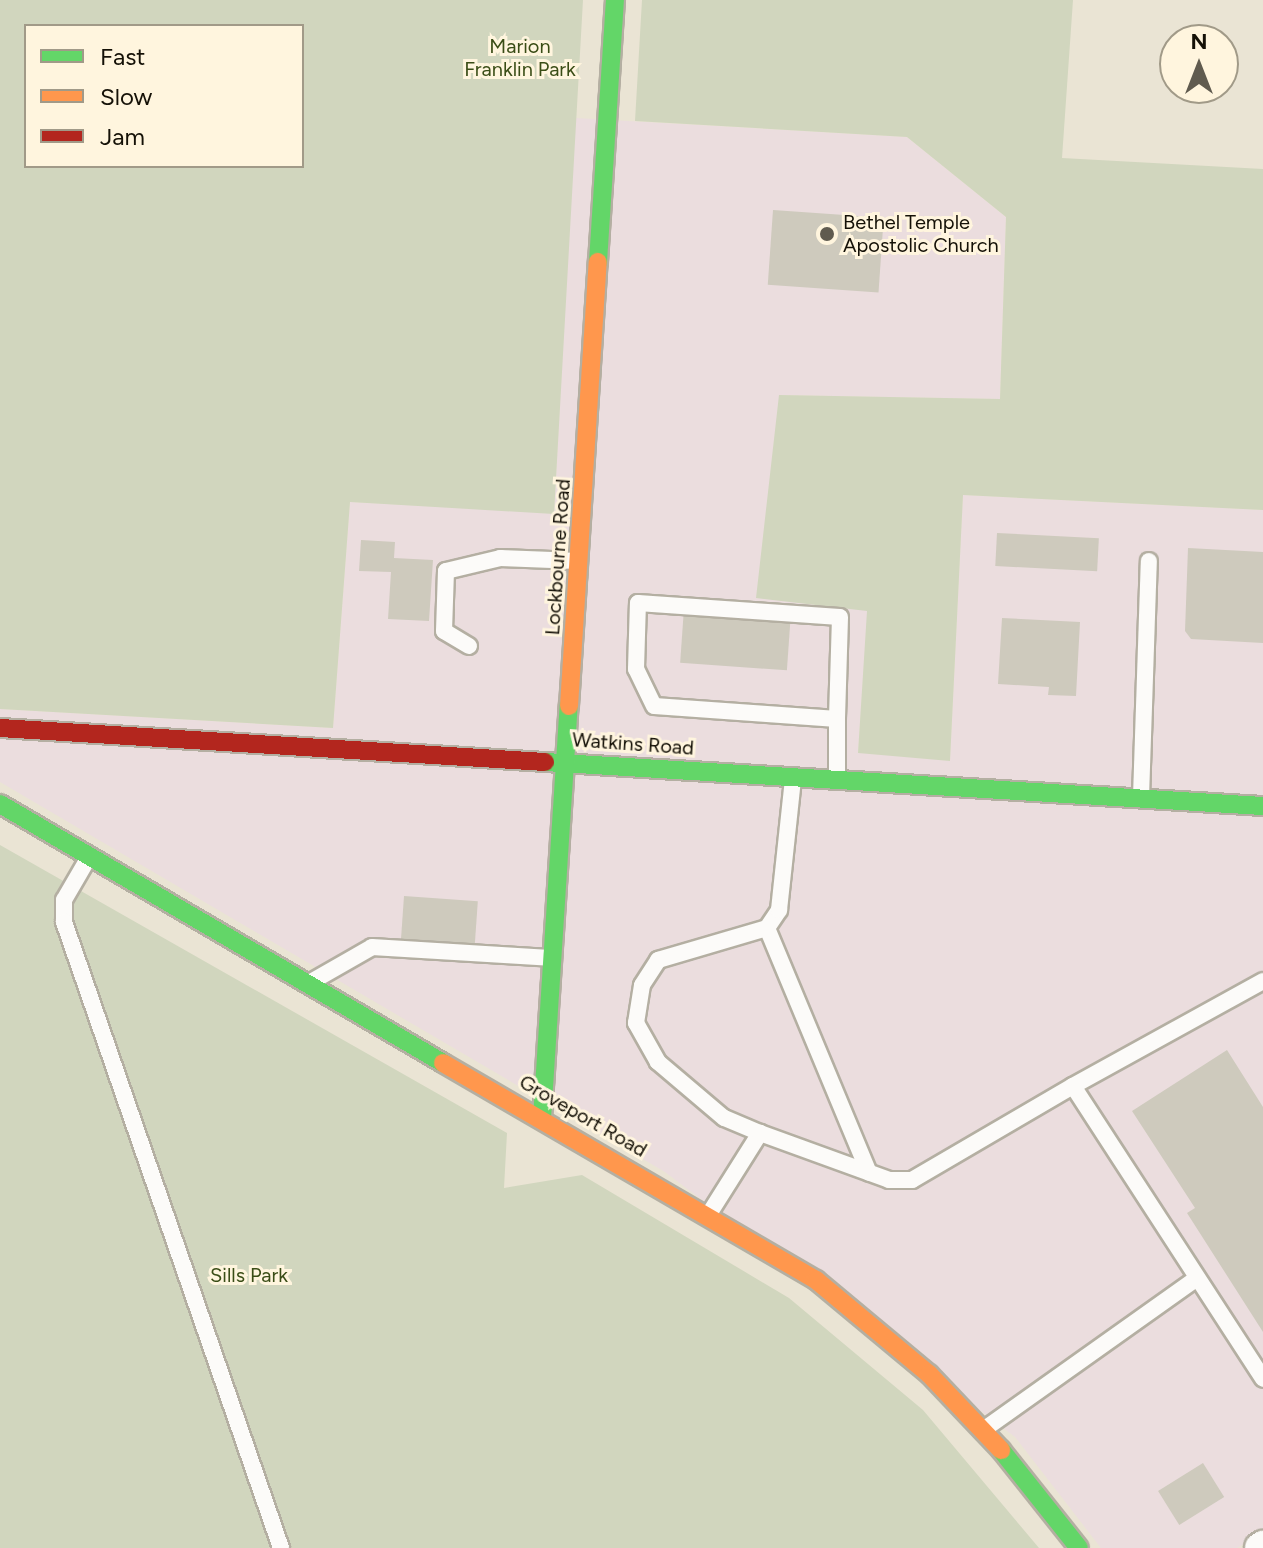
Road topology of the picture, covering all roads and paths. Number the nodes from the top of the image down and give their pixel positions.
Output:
1 (615, 0) edge
2 (580, 561) junction
3 (1149, 561) dead end
4 (469, 646) dead end
5 (837, 719) junction
6 (0, 728) edge
7 (566, 762) junction
8 (793, 778) junction
9 (837, 780) junction
10 (1141, 799) junction
11 (0, 804) edge
12 (1263, 806) edge
13 (90, 856) junction
14 (767, 928) junction
15 (556, 958) junction
16 (1263, 981) edge
17 (310, 982) junction
18 (1073, 1086) junction
19 (542, 1118) junction
20 (760, 1133) junction
21 (869, 1173) junction
22 (709, 1214) junction
23 (1197, 1278) junction
24 (1263, 1379) edge
25 (985, 1430) junction
26 (281, 1548) edge
27 (1079, 1548) edge

1 - 2 main road, Lockbourne Road
2 - 4 lane
2 - 7 main road, Lockbourne Road
3 - 10 lane
5 - 5 lane
5 - 9 lane
6 - 7 main road, Watkins Road
7 - 8 main road, Watkins Road
7 - 15 main road, Lockbourne Road
8 - 9 main road, Watkins Road
8 - 14 lane
9 - 10 main road, Watkins Road
10 - 12 main road, Watkins Road
11 - 13 main road, Groveport Road
13 - 17 main road, Groveport Road
13 - 26 lane
14 - 20 lane
14 - 21 lane
15 - 17 lane
15 - 19 main road, Lockbourne Road
16 - 18 lane
17 - 19 main road, Groveport Road
18 - 21 lane
18 - 23 lane
19 - 22 main road, Groveport Road
20 - 21 lane
20 - 22 lane
22 - 25 main road, Groveport Road
23 - 24 lane
23 - 25 lane
25 - 27 main road, Groveport Road

